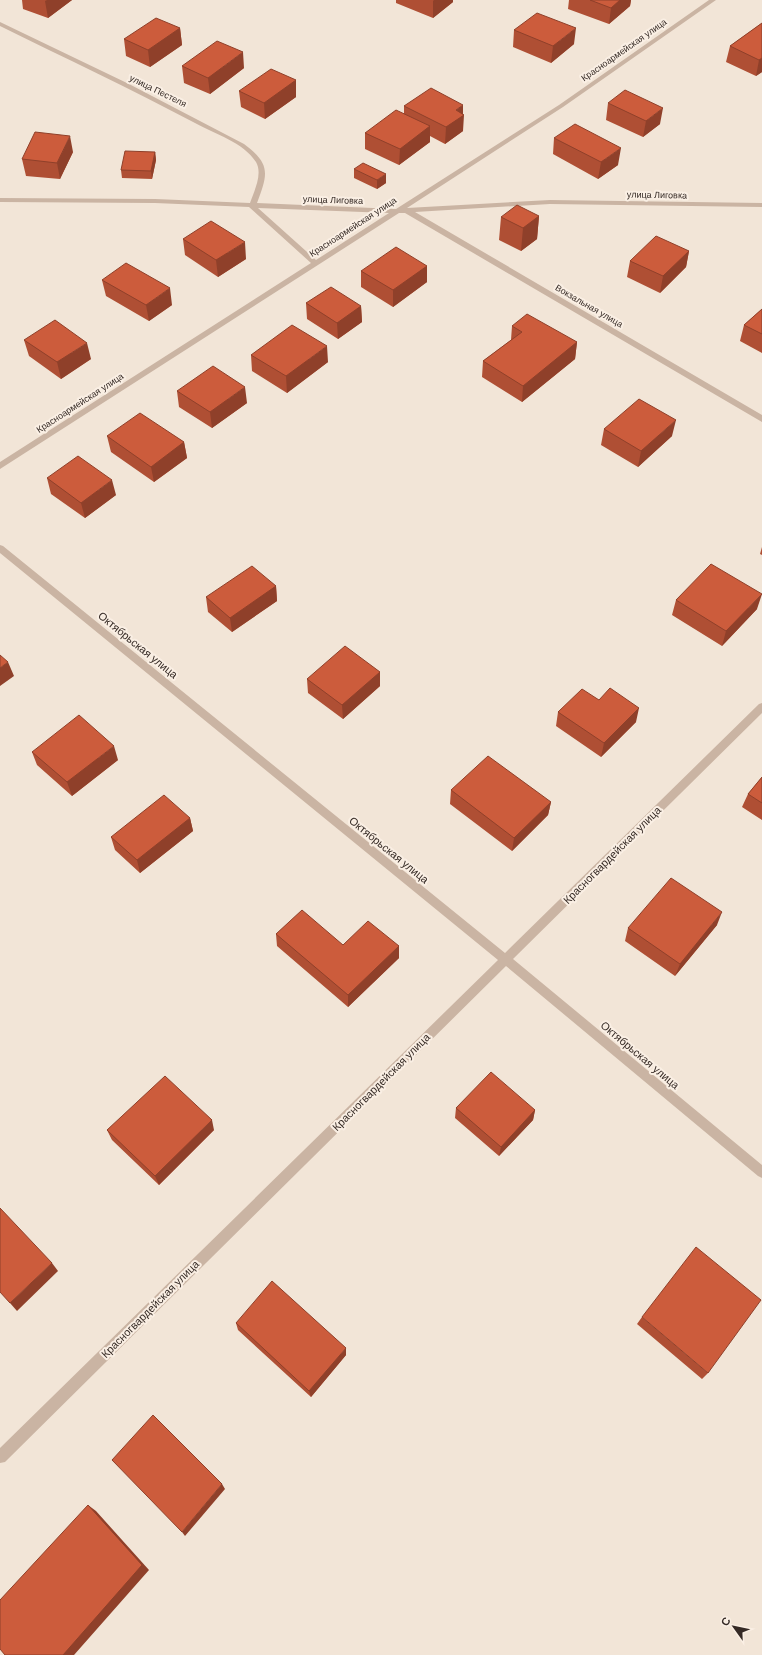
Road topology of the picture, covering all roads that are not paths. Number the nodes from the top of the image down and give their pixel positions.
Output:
1 (713, 0) edge
2 (0, 24) edge
3 (0, 200) edge
4 (762, 205) edge
5 (252, 206) junction
6 (406, 210) junction
7 (396, 211) junction
8 (315, 263) junction
9 (762, 419) edge
10 (0, 466) edge
11 (0, 548) edge
12 (762, 707) edge
13 (505, 959) junction
14 (762, 1172) edge
15 (0, 1457) edge

1 - 7 street, Красноармейская улица
2 - 5 street, улица Пестеля
3 - 5 street, улица Лиговка
4 - 6 street, улица Лиговка
5 - 7 street, улица Лиговка
5 - 8 street
6 - 7 street, улица Лиговка
6 - 9 street, Вокзальная улица
7 - 8 street, Красноармейская улица
8 - 10 street, Красноармейская улица
11 - 13 street, Октябрьская улица
12 - 13 street, Красногвардейская улица
13 - 14 street, Октябрьская улица
13 - 15 street, Красногвардейская улица

